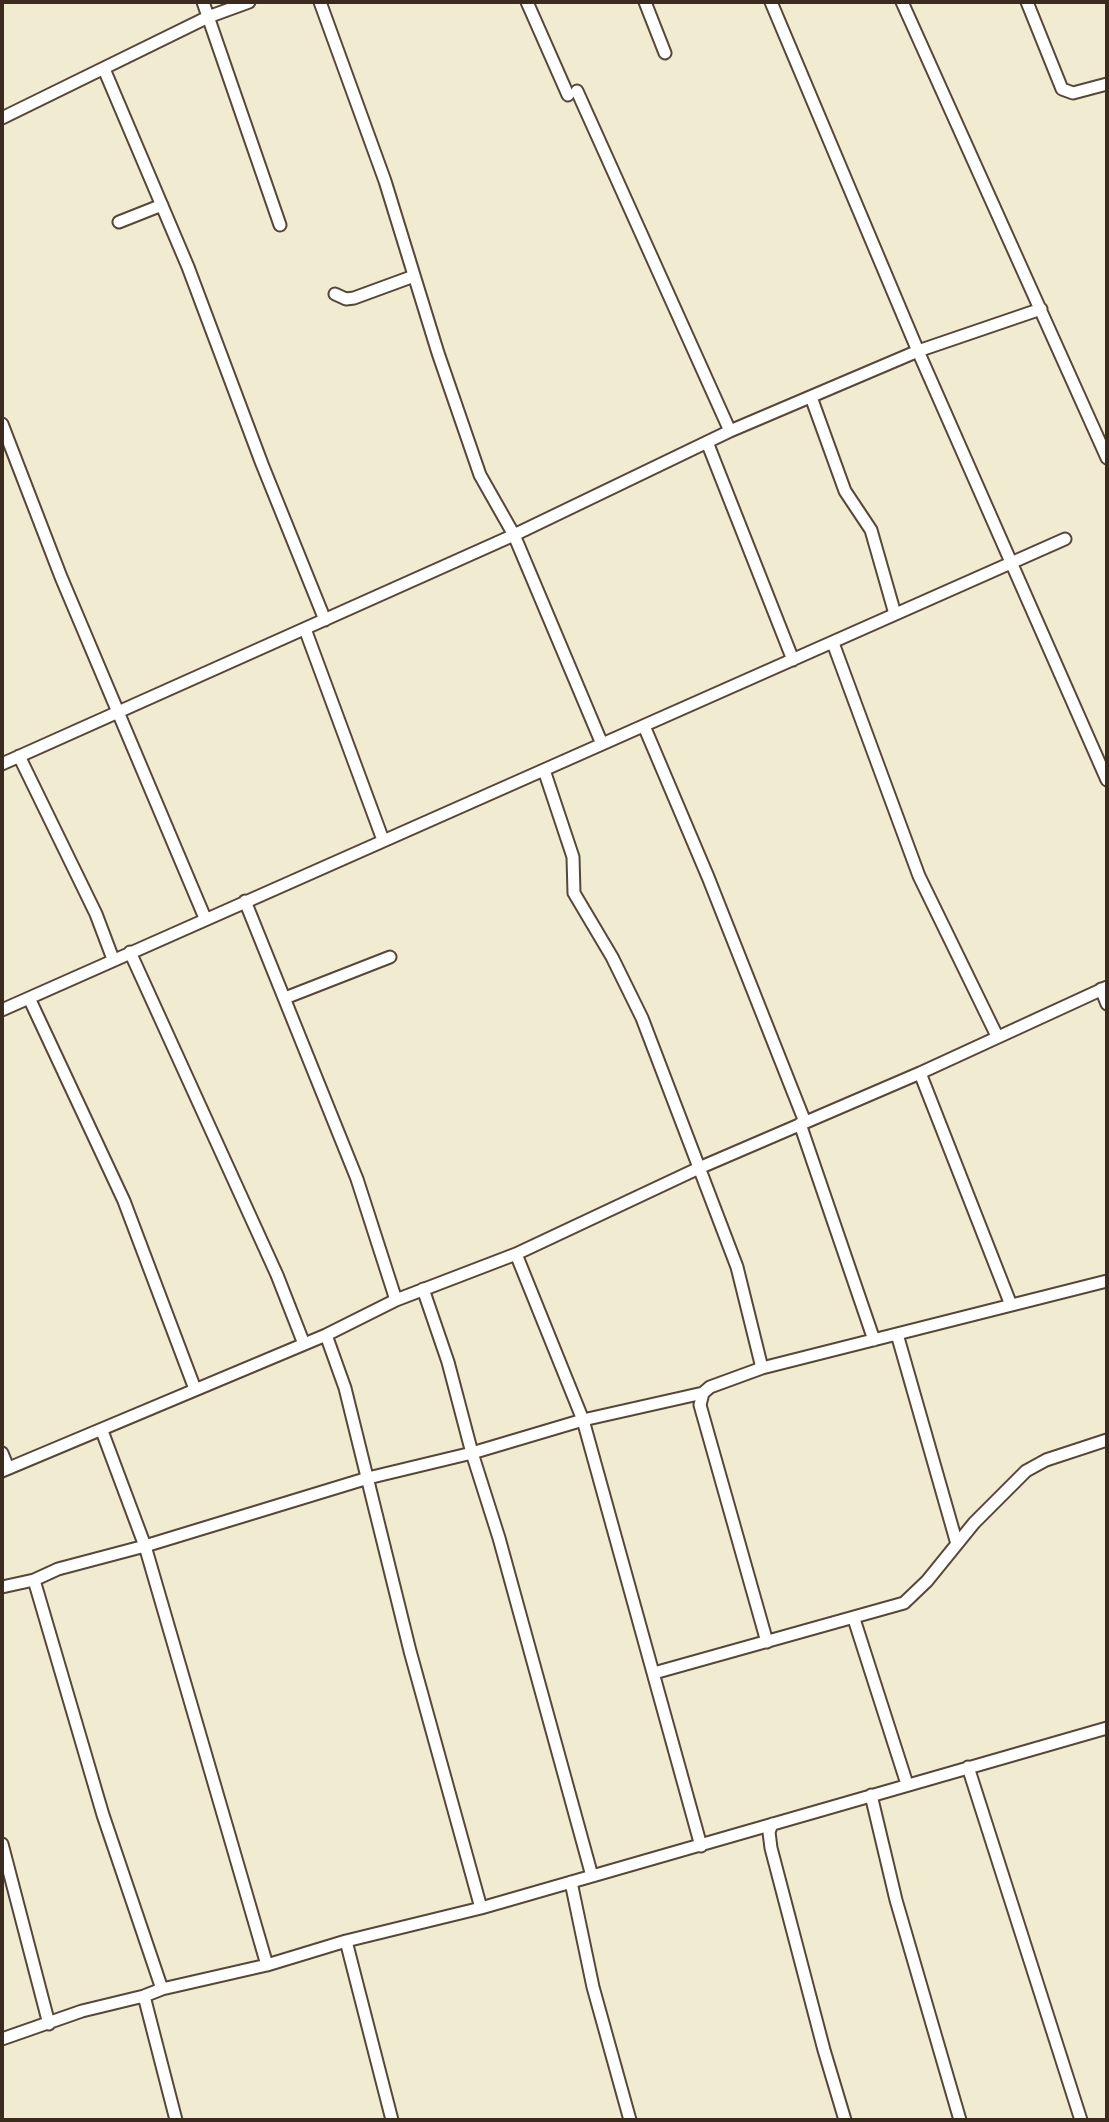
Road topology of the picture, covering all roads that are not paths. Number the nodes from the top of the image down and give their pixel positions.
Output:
1 (203, 2) edge
2 (249, 2) edge
3 (320, 2) edge
4 (527, 2) edge
5 (645, 2) edge
6 (771, 2) edge
7 (902, 2) edge
8 (1027, 2) edge
9 (208, 17) junction
10 (665, 53) dead end
11 (104, 69) junction
12 (1107, 84) edge
13 (4, 113) edge
14 (162, 205) junction
15 (119, 222) dead end
16 (280, 225) dead end
17 (414, 276) junction
18 (335, 294) dead end
19 (1041, 309) junction
20 (918, 351) junction
21 (811, 397) junction
22 (2, 424) edge
23 (730, 431) junction
24 (707, 442) junction
25 (1107, 458) edge
26 (514, 535) junction
27 (1065, 539) dead end
28 (1011, 561) junction
29 (895, 614) junction
30 (325, 620) junction
31 (305, 629) junction
32 (833, 643) junction
33 (793, 660) junction
34 (118, 711) junction
35 (644, 726) junction
36 (602, 744) junction
37 (19, 756) junction
38 (2, 764) edge
39 (544, 770) junction
40 (1107, 780) edge
41 (383, 840) junction
42 (245, 901) junction
43 (205, 918) junction
44 (130, 952) junction
45 (390, 957) dead end
46 (113, 959) junction
47 (1104, 988) edge
48 (29, 998) junction
49 (285, 998) junction
50 (1107, 1004) edge
51 (2, 1010) edge
52 (997, 1036) junction
53 (920, 1073) junction
54 (802, 1123) junction
55 (699, 1168) junction
56 (516, 1254) junction
57 (1107, 1281) edge
58 (423, 1289) junction
59 (396, 1300) junction
60 (1011, 1305) junction
61 (897, 1334) junction
62 (326, 1335) junction
63 (874, 1340) junction
64 (304, 1344) junction
65 (762, 1368) junction
66 (195, 1389) junction
67 (703, 1393) junction
68 (583, 1420) junction
69 (102, 1431) junction
70 (1107, 1440) edge
71 (2, 1453) edge
72 (472, 1453) junction
73 (5, 1470) edge
74 (368, 1478) junction
75 (957, 1544) junction
76 (145, 1546) junction
77 (34, 1580) junction
78 (2, 1587) edge
79 (854, 1619) junction
80 (767, 1642) junction
81 (654, 1673) junction
82 (1107, 1728) edge
83 (968, 1767) junction
84 (907, 1784) junction
85 (871, 1795) junction
86 (772, 1824) junction
87 (2, 1844) edge
88 (701, 1846) junction
89 (592, 1876) junction
90 (571, 1882) junction
91 (481, 1908) junction
92 (346, 1941) junction
93 (267, 1965) junction
94 (162, 1989) junction
95 (144, 1996) junction
96 (49, 2024) junction
97 (2, 2039) edge
98 (176, 2120) edge
99 (392, 2120) edge
100 (630, 2120) edge
101 (845, 2120) edge
102 (960, 2120) edge
103 (1081, 2120) edge

1 - 9 street
2 - 9 street
3 - 17 street
4 - 23 street
5 - 10 street
6 - 20 street
7 - 19 street
8 - 12 street
9 - 11 street
9 - 16 street
11 - 13 street
11 - 14 street
14 - 15 street
14 - 30 street
17 - 18 street
17 - 26 street
19 - 20 street
19 - 25 street
20 - 21 street
20 - 28 street
21 - 23 street
21 - 29 street
22 - 34 street
23 - 24 street
24 - 26 street
24 - 33 street
26 - 30 street
26 - 36 street
27 - 28 street
28 - 29 street
28 - 40 street
29 - 32 street
30 - 31 street
31 - 34 street
31 - 41 street
32 - 33 street
32 - 52 street
33 - 35 street
34 - 37 street
34 - 43 street
35 - 36 street
35 - 54 street
36 - 39 street
37 - 38 street
37 - 46 street
39 - 41 street
39 - 55 street
41 - 42 street
42 - 43 street
42 - 49 street
43 - 44 street
44 - 46 street
44 - 64 street
45 - 49 street
46 - 48 street
47 - 50 street
47 - 52 street
48 - 51 street
48 - 66 street
49 - 59 street
52 - 53 street
53 - 54 street
53 - 60 street
54 - 55 street
54 - 63 street
55 - 56 street
55 - 65 street
56 - 58 street
56 - 68 street
57 - 60 street
58 - 59 street
58 - 72 street
59 - 62 street
60 - 61 street
61 - 63 street
61 - 75 street
62 - 64 street
62 - 74 street
63 - 65 street
64 - 66 street
65 - 67 street
66 - 69 street
67 - 68 street
67 - 80 street
68 - 72 street
68 - 81 street
69 - 73 street
69 - 76 street
70 - 75 street
71 - 73 street
72 - 74 street
72 - 89 street
74 - 76 street
74 - 91 street
75 - 79 street
76 - 77 street
76 - 93 street
77 - 78 street
77 - 94 street
79 - 80 street
79 - 84 street
80 - 81 street
81 - 88 street
82 - 83 street
83 - 84 street
83 - 103 street
84 - 85 street
85 - 86 street
85 - 102 street
86 - 88 street
86 - 101 street
87 - 96 street
88 - 89 street
89 - 90 street
90 - 91 street
90 - 100 street
91 - 92 street
92 - 93 street
92 - 99 street
93 - 94 street
94 - 95 street
95 - 96 street
95 - 98 street
96 - 97 street

